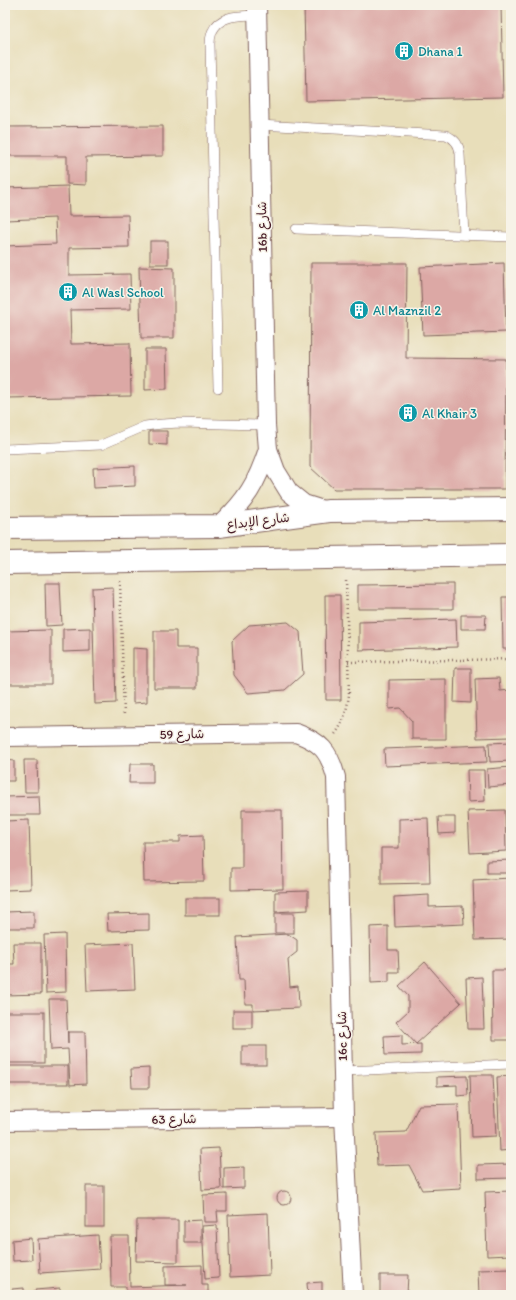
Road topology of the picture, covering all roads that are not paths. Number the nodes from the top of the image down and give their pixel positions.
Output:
1 (257, 10) edge
2 (259, 125) junction
3 (296, 229) dead end
4 (464, 235) junction
5 (511, 237) edge
6 (218, 388) dead end
7 (266, 425) junction
8 (5, 448) edge
9 (268, 449) junction
10 (511, 510) edge
11 (329, 512) junction
12 (219, 526) junction
13 (5, 528) edge
14 (511, 555) edge
15 (5, 563) edge
16 (5, 737) edge
17 (336, 777) joint
18 (511, 1064) edge
19 (343, 1071) junction
20 (344, 1117) junction
21 (5, 1121) edge
22 (353, 1295) edge

1 - 2 street, 16b شارع
1 - 6 lane
2 - 4 lane
2 - 7 street, 16b شارع
3 - 4 lane
4 - 5 lane
7 - 8 lane
7 - 9 street, 16b شارع
9 - 11 street, 16b شارع
9 - 12 street, 16b شارع
10 - 11 main road, شارع الإبداع
11 - 12 main road, شارع الإبداع
12 - 13 main road, شارع الإبداع
14 - 15 main road
16 - 17 street, شارع 59
17 - 19 street, 16c شارع
18 - 19 lane
19 - 20 street, 16c شارع
20 - 21 street, شارع 63
20 - 22 street, 16c شارع

